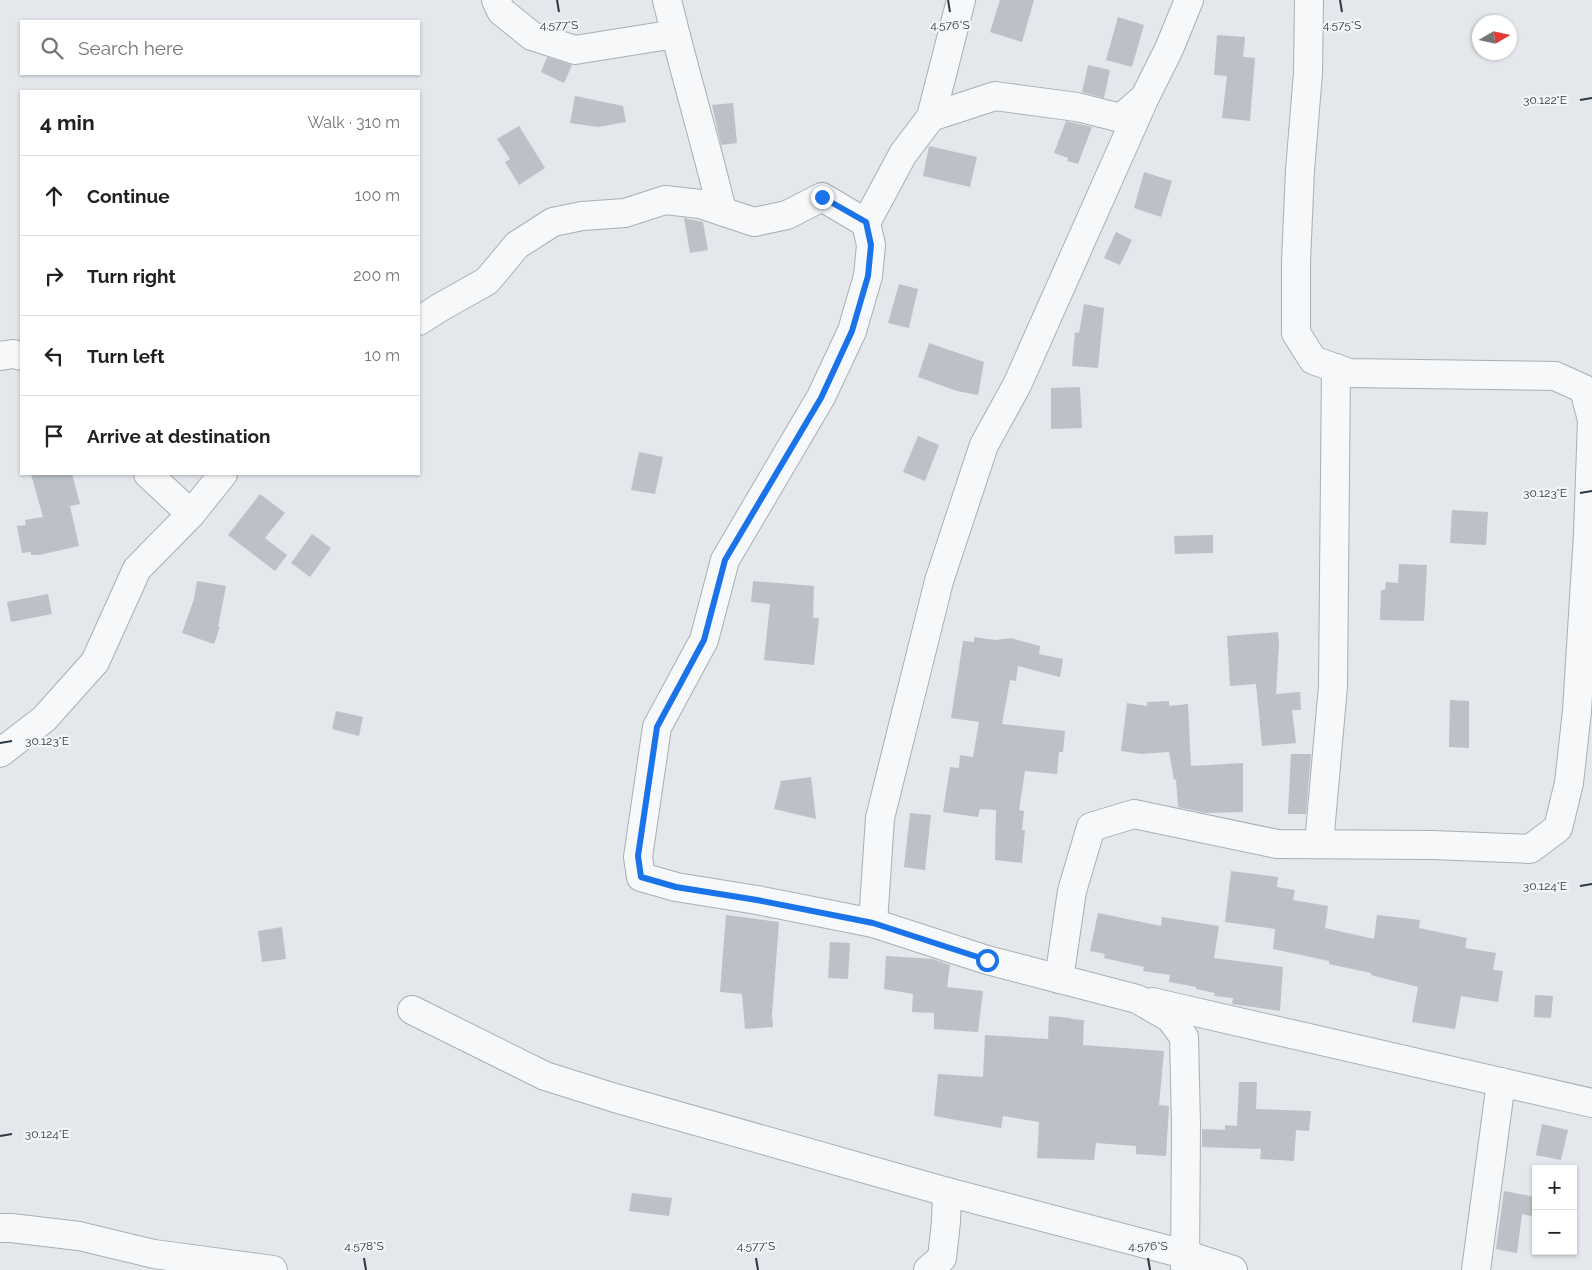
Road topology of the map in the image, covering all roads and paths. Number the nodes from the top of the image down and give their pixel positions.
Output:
1 (496, 0) edge
2 (667, 0) edge
3 (960, 0) edge
4 (1190, 0) edge
5 (1309, 0) edge
6 (675, 34) junction
7 (1145, 97) junction
8 (930, 117) junction
9 (722, 211) junction
10 (866, 222) junction
11 (420, 320) edge
12 (0, 356) edge
13 (20, 356) edge
14 (1336, 368) junction
15 (149, 475) edge
16 (222, 475) edge
17 (191, 514) junction
18 (0, 753) edge
19 (1320, 844) junction
20 (873, 923) junction
21 (1059, 978) junction
22 (1137, 999) junction
23 (412, 1010) dead end
24 (1500, 1082) junction
25 (1592, 1103) edge
26 (947, 1192) junction
27 (0, 1228) edge
28 (1184, 1262) edge
29 (273, 1270) edge
30 (928, 1270) edge
31 (1233, 1270) edge
32 (1476, 1270) edge

1 - 6 street
2 - 6 street
3 - 8 street
4 - 7 street
5 - 14 street
6 - 9 street
7 - 8 street
7 - 20 street
8 - 10 street
9 - 10 street
9 - 11 street
10 - 20 street
12 - 13 street
14 - 19 street
14 - 19 street
15 - 17 street
16 - 17 street
17 - 18 street
19 - 21 street
20 - 21 street
21 - 22 street
22 - 24 street
22 - 28 street
23 - 26 street
24 - 25 street
24 - 32 street
26 - 28 street
26 - 30 street
27 - 29 street
28 - 31 street

